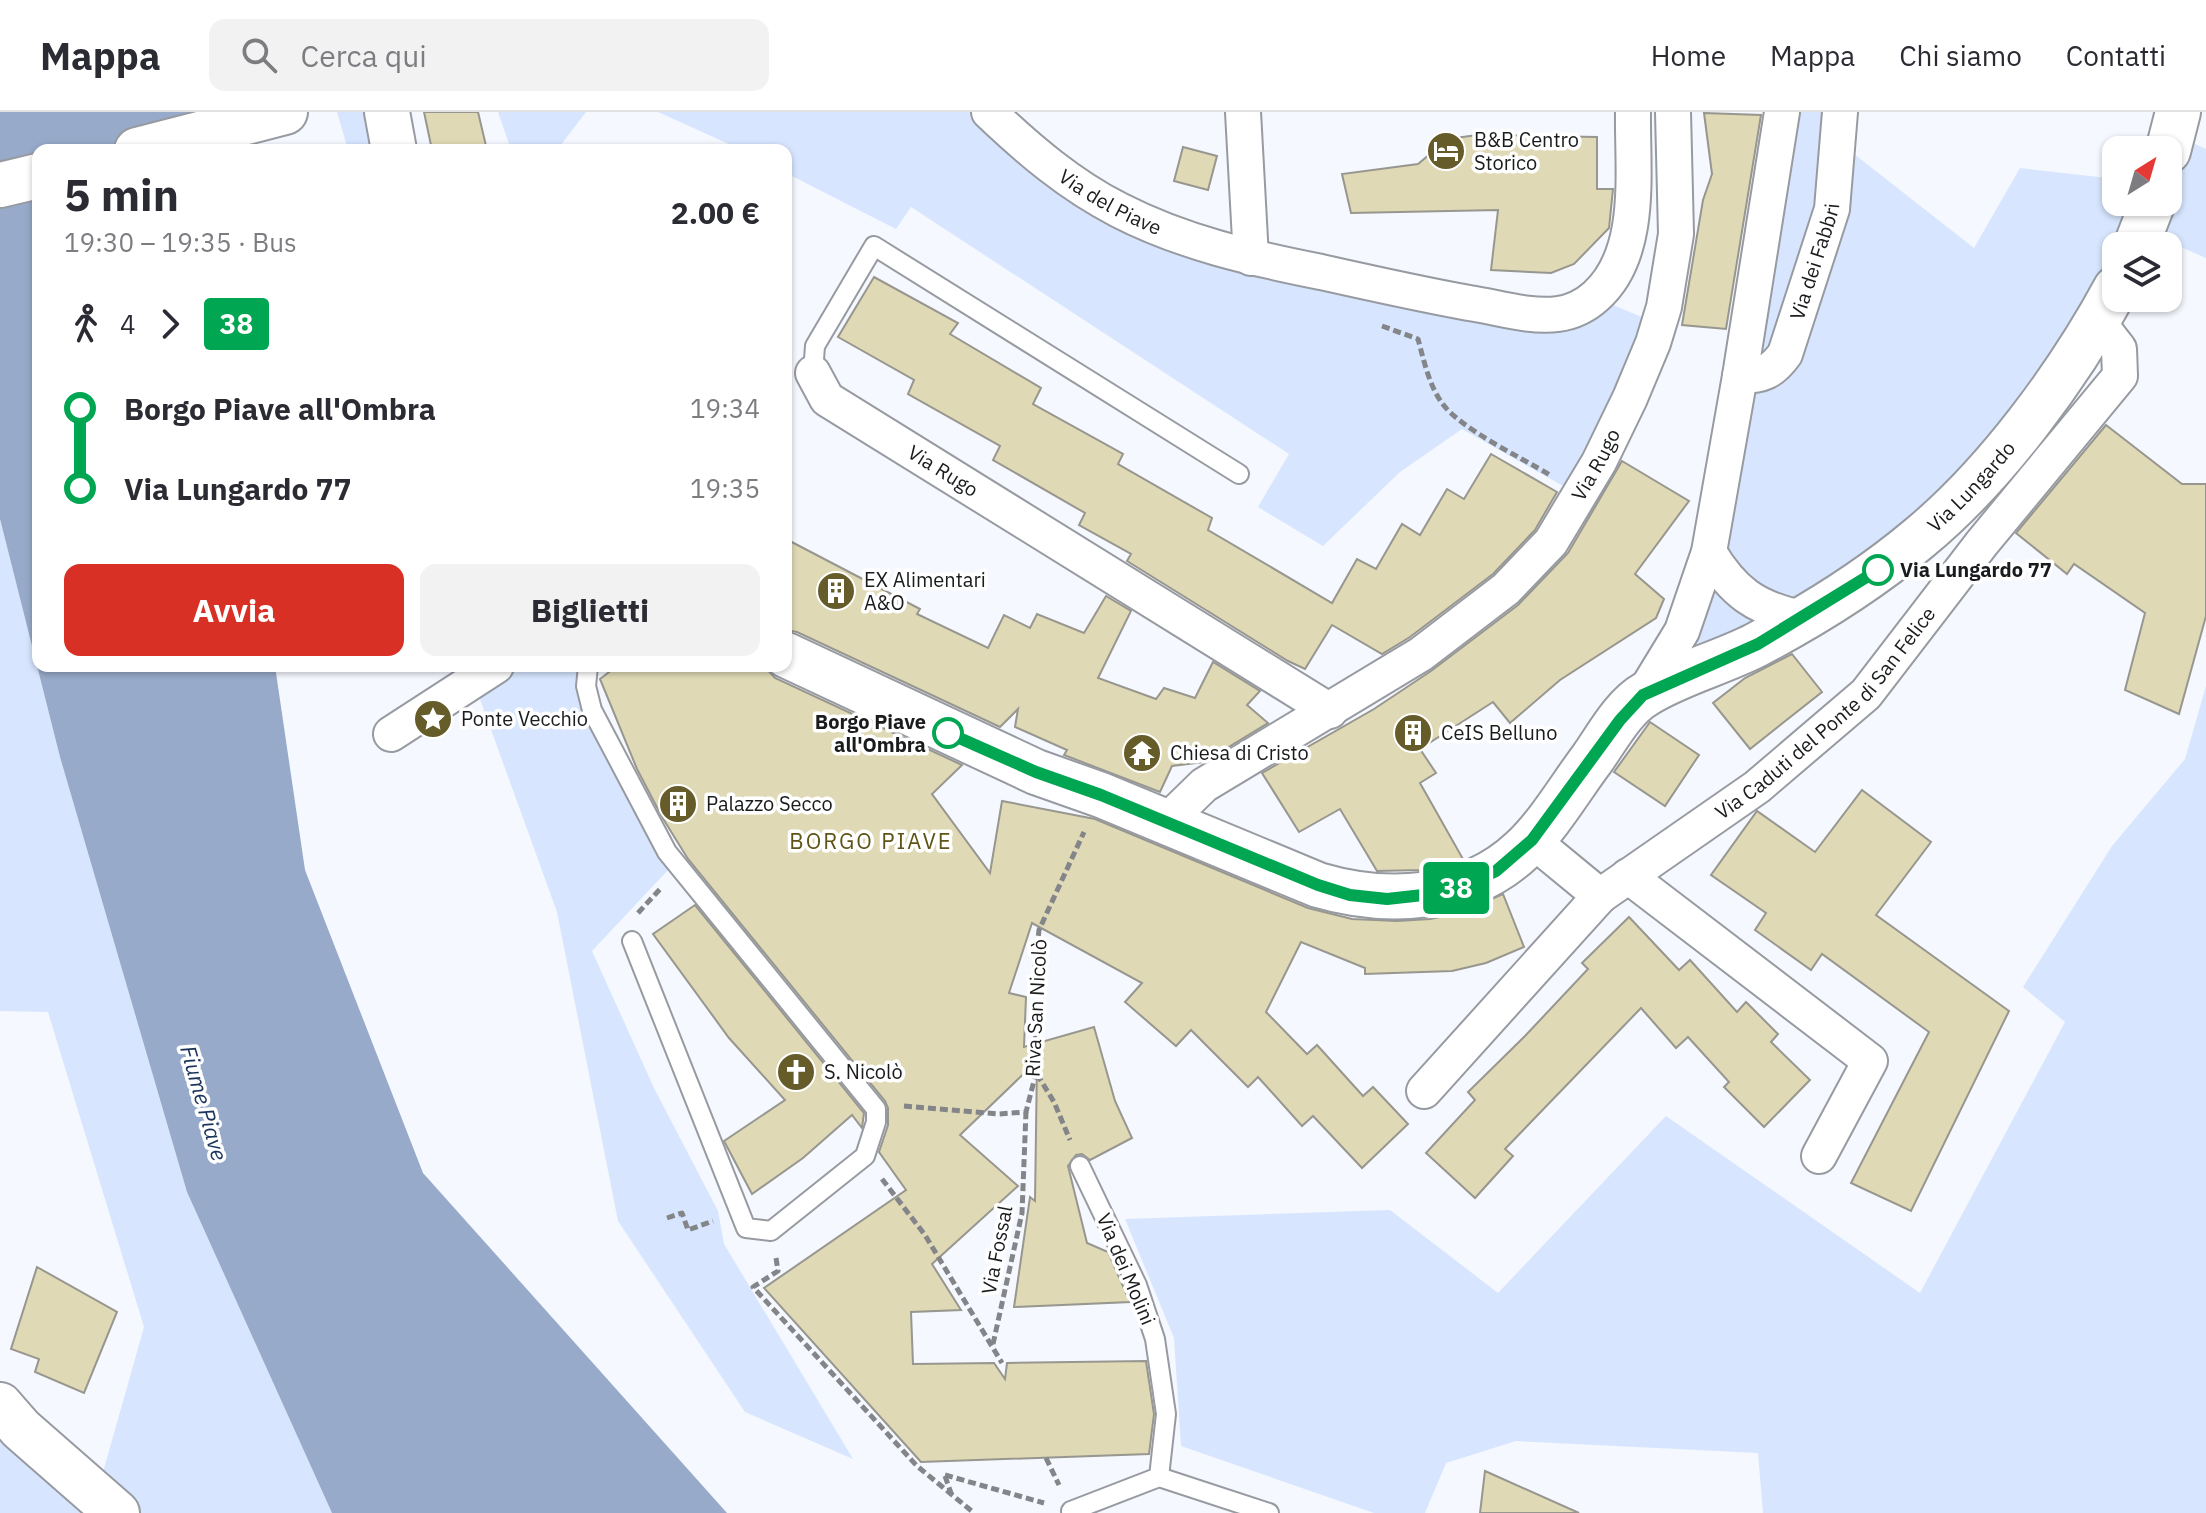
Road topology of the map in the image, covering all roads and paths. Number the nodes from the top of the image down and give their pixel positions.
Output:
1 (285, 112) edge
2 (387, 112) edge
3 (989, 112) edge
4 (1243, 112) edge
5 (1633, 112) edge
6 (1673, 112) edge
7 (1782, 112) edge
8 (1840, 112) edge
9 (2178, 112) edge
10 (2172, 136) edge
11 (160, 144) edge
12 (393, 144) edge
13 (32, 177) edge
14 (0, 185) edge
15 (1251, 258) junction
16 (2102, 312) edge
17 (2109, 312) edge
18 (1418, 339) dead end
19 (813, 373) joint
20 (1740, 376) junction
21 (1239, 474) dead end
22 (1581, 494) junction
23 (1709, 552) junction
24 (1801, 618) junction
25 (792, 658) edge
26 (487, 672) edge
27 (587, 672) edge
28 (1643, 695) junction
29 (1330, 711) junction
30 (391, 734) dead end
31 (1101, 795) junction
32 (1166, 822) junction
33 (1532, 840) junction
34 (680, 868) junction
35 (1614, 886) junction
36 (632, 941) joint
37 (1036, 1073) junction
38 (1424, 1091) dead end
39 (874, 1104) junction
40 (1026, 1112) junction
41 (865, 1156) junction
42 (1819, 1156) dead end
43 (1080, 1166) joint
44 (740, 1212) junction
45 (667, 1218) dead end
46 (778, 1271) dead end
47 (993, 1344) junction
48 (1002, 1363) dead end
49 (0, 1405) edge
50 (1159, 1477) junction
51 (952, 1497) junction
52 (1072, 1512) edge
53 (117, 1513) edge
54 (974, 1513) edge
55 (1269, 1513) edge

1 - 11 street
2 - 12 street
3 - 15 street, Via del Piave
4 - 15 street
5 - 15 street
6 - 22 street, Via Rugo
7 - 20 street
8 - 20 street, Via dei Fabbri
9 - 10 street
13 - 14 street
16 - 24 street, Via Lungardo
17 - 35 street, Via Caduti del Ponte di San Felice
18 - 22 path
19 - 21 lane
19 - 29 street, Via Rugo
20 - 23 street
22 - 29 street, Via Rugo
23 - 24 street
23 - 28 street
24 - 28 street, Via Lungardo
25 - 31 street
26 - 30 street
27 - 34 lane
28 - 33 street
29 - 32 street, Via Rugo
31 - 32 street
31 - 37 path, Riva San Nicolò
32 - 33 street
33 - 35 street
34 - 36 path
34 - 39 lane
35 - 38 street, Via Caduti del Ponte di San Felice
35 - 42 street
36 - 44 lane
37 - 40 path, Riva San Nicolò
37 - 43 path
39 - 40 path
39 - 41 lane
40 - 47 path, Via Fossal
41 - 44 lane
41 - 47 path, Via Fossal
43 - 50 lane, Via dei Molini
44 - 45 path
46 - 51 path
47 - 48 path, Via Fossal
49 - 53 street
50 - 52 lane
50 - 55 lane
51 - 52 path
51 - 54 path

